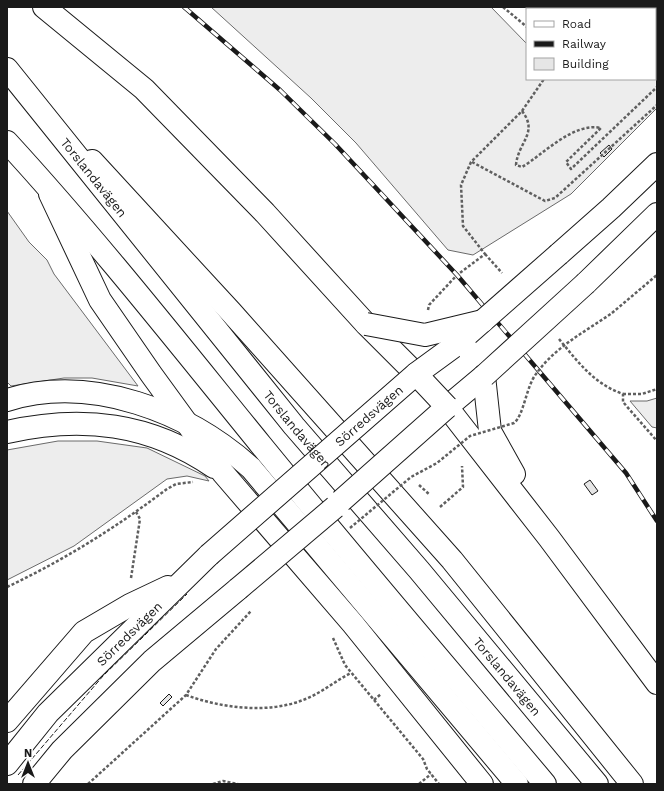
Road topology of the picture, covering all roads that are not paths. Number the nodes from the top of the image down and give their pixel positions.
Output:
1 (44, 7) edge
2 (7, 68) edge
3 (7, 142) edge
4 (657, 164) edge
5 (44, 182) junction
6 (657, 214) edge
7 (483, 321) junction
8 (366, 324) junction
9 (416, 374) junction
10 (484, 376) junction
11 (7, 400) edge
12 (447, 407) junction
13 (188, 422) junction
14 (7, 432) edge
15 (480, 434) junction
16 (223, 473) junction
17 (182, 580) junction
18 (657, 683) edge
19 (7, 721) edge
20 (7, 764) edge
21 (34, 784) edge
22 (482, 784) edge
23 (517, 784) edge
24 (545, 784) edge
25 (597, 784) edge
26 (632, 784) edge

1 - 8 main road
2 - 25 main road, Torslandavägen
2 - 26 main road
3 - 5 main road
4 - 7 main road, Sörredsvägen, bridge
5 - 13 main road
5 - 24 main road
6 - 10 main road, bridge
7 - 8 main road, bridge
7 - 9 main road, Sörredsvägen, bridge
8 - 9 main road
9 - 12 main road, bridge
9 - 17 main road, Sörredsvägen, bridge
10 - 12 main road
10 - 15 main road
11 - 13 main road
12 - 15 main road
12 - 21 main road, bridge
13 - 16 main road
13 - 23 main road
14 - 16 main road
15 - 18 main road
16 - 22 main road
17 - 19 main road
17 - 20 main road, Sörredsvägen

